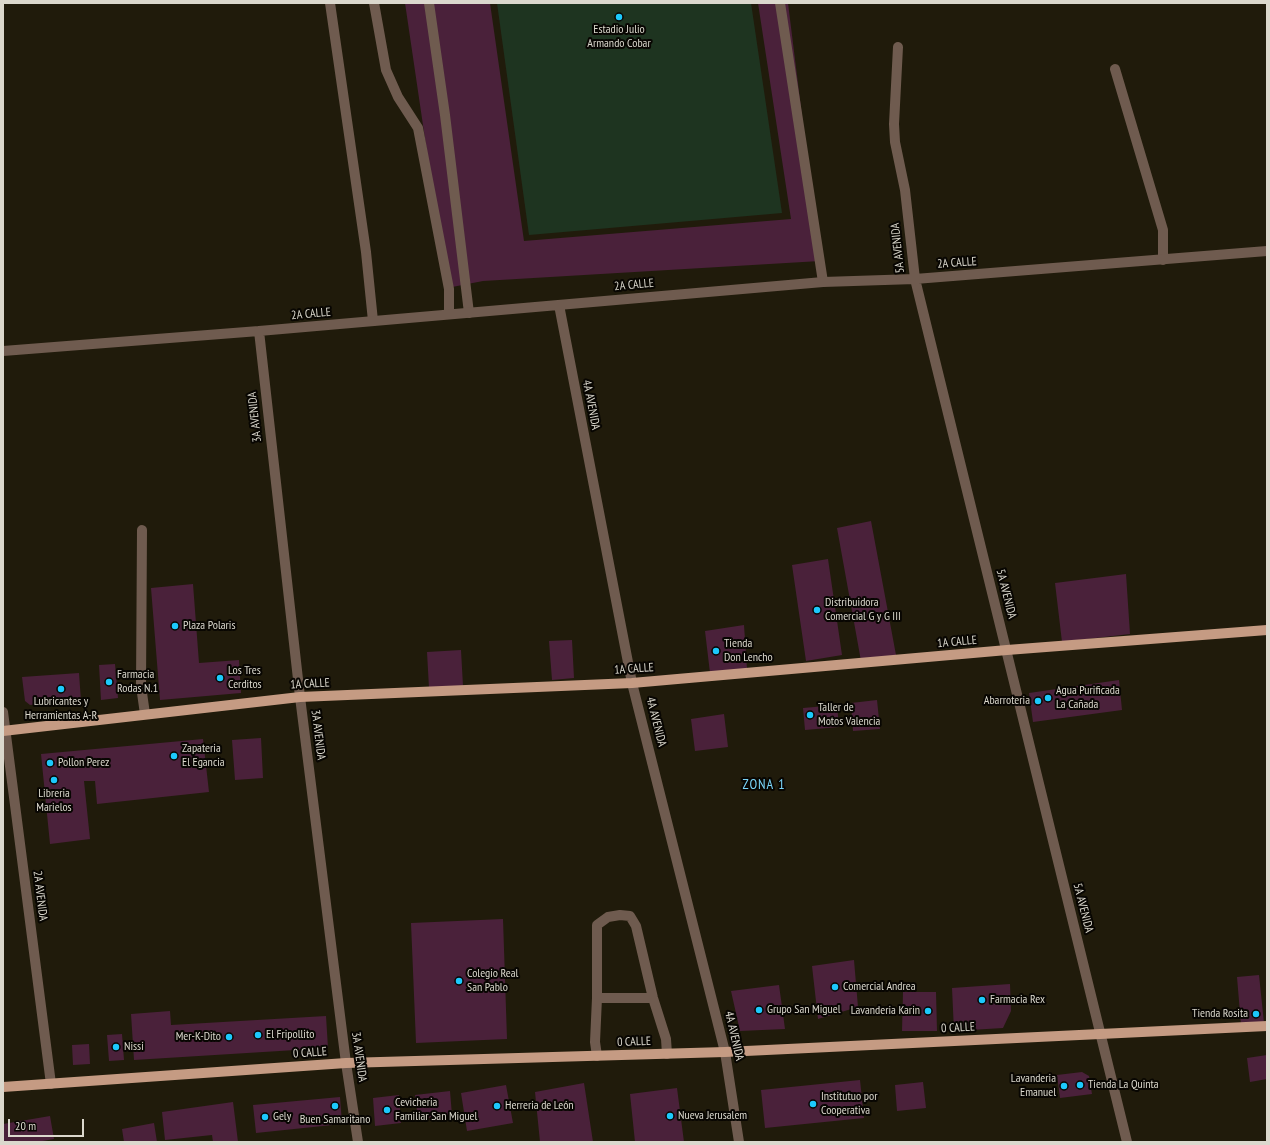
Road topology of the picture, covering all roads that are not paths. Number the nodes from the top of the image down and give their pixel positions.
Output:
1 (330, 3) edge
2 (374, 3) edge
3 (429, 3) edge
4 (780, 3) edge
5 (898, 47) dead end
6 (1115, 70) dead end
7 (1267, 251) edge
8 (1163, 260) junction
9 (914, 279) junction
10 (823, 282) junction
11 (559, 305) junction
12 (468, 313) junction
13 (449, 314) junction
14 (373, 321) junction
15 (259, 331) junction
16 (3, 351) edge
17 (142, 530) dead end
18 (1267, 630) edge
19 (1007, 650) junction
20 (632, 683) junction
21 (300, 696) junction
22 (3, 712) edge
23 (145, 714) junction
24 (4, 731) edge
25 (597, 998) junction
26 (653, 998) junction
27 (1267, 1026) edge
28 (1100, 1035) junction
29 (725, 1052) junction
30 (667, 1054) junction
31 (597, 1056) junction
32 (346, 1063) junction
33 (51, 1084) junction
34 (3, 1087) edge
35 (358, 1142) edge
36 (739, 1142) edge
37 (1127, 1142) edge

1 - 14 street
2 - 13 street
3 - 12 street
4 - 10 street
5 - 9 street, 5A AVENIDA
6 - 8 street
7 - 8 street, 2A CALLE
8 - 9 street, 2A CALLE
9 - 10 street, 2A CALLE
9 - 19 street, 5A AVENIDA
10 - 11 street, 2A CALLE
11 - 12 street, 2A CALLE
11 - 20 street, 4A AVENIDA
12 - 13 street, 2A CALLE
13 - 14 street, 2A CALLE
14 - 15 street, 2A CALLE
15 - 16 street, 2A CALLE
15 - 21 street, 3A AVENIDA
17 - 23 street
18 - 19 main road, 1A CALLE
19 - 20 main road, 1A CALLE
19 - 28 street, 5A AVENIDA
20 - 21 main road, 1A CALLE
20 - 29 street, 4A AVENIDA
21 - 23 main road, 1A CALLE
21 - 32 street, 3A AVENIDA
22 - 24 street, 2A AVENIDA
23 - 24 main road, 1A CALLE
24 - 33 street, 2A AVENIDA
25 - 26 street
25 - 26 street
25 - 31 street
26 - 30 street
27 - 28 main road, 0 CALLE
28 - 29 main road, 0 CALLE
28 - 37 street, 5A AVENIDA
29 - 30 main road, 0 CALLE
29 - 36 street, 4A AVENIDA
30 - 31 main road, 0 CALLE
31 - 32 main road, 0 CALLE
32 - 33 main road, 0 CALLE
32 - 35 street, 3A AVENIDA
33 - 34 main road, 0 CALLE

